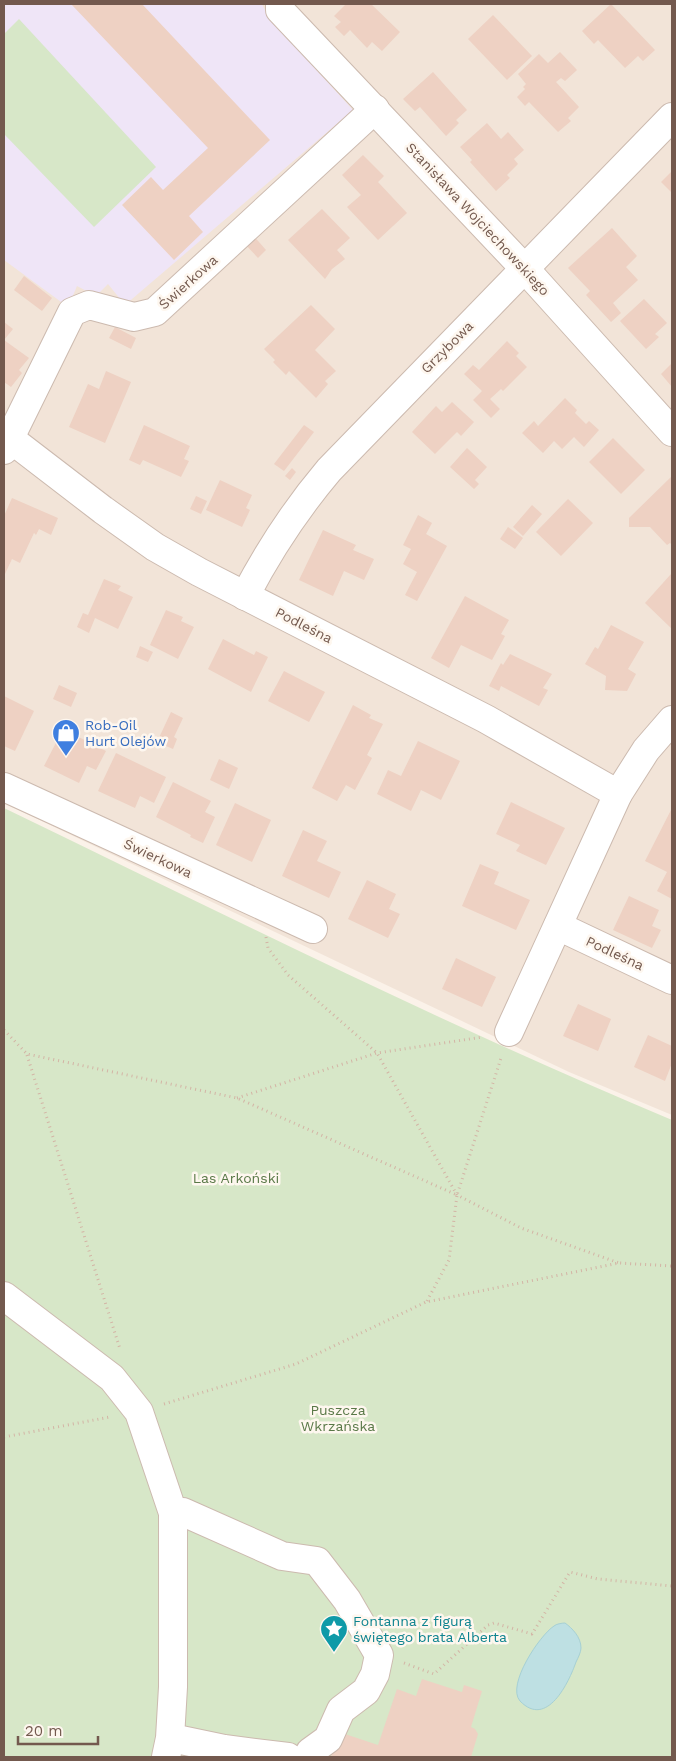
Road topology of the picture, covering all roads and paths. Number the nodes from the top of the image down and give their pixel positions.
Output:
1 (280, 7) edge
2 (375, 109) junction
3 (672, 117) edge
4 (525, 268) junction
5 (672, 432) edge
6 (5, 441) edge
7 (245, 596) junction
8 (672, 720) edge
9 (4, 787) edge
10 (618, 794) junction
11 (259, 904) junction
12 (558, 926) junction
13 (312, 929) dead end
14 (672, 980) edge
15 (4, 1030) edge
16 (509, 1032) junction
17 (378, 1053) junction
18 (27, 1054) junction
19 (237, 1098) junction
20 (457, 1195) junction
21 (619, 1263) junction
22 (672, 1266) edge
23 (4, 1296) edge
24 (426, 1302) junction
25 (122, 1355) dead end
26 (139, 1412) junction
27 (4, 1437) edge
28 (183, 1512) dead end
29 (672, 1586) edge
30 (400, 1662) dead end
31 (173, 1748) edge
32 (288, 1757) edge
33 (308, 1757) edge

1 - 2 street, Stanisława Wojciechowskiego
2 - 4 street, Stanisława Wojciechowskiego
2 - 6 street, Świerkowa
3 - 4 street, Grzybowa
4 - 5 street, Stanisława Wojciechowskiego
4 - 7 street, Grzybowa
6 - 7 street, Podleśna
7 - 10 street, Podleśna
8 - 10 street
9 - 11 street, Świerkowa
10 - 12 street
11 - 13 street, Świerkowa
11 - 17 path
12 - 14 street, Podleśna
12 - 16 street
15 - 18 path
16 - 17 path
16 - 20 path
17 - 19 path
17 - 20 path
18 - 19 path
18 - 25 path
19 - 20 path
20 - 21 path
20 - 24 path
21 - 22 path
21 - 24 path
23 - 26 street
24 - 26 path
26 - 27 path
26 - 31 street
28 - 33 street
29 - 30 path
31 - 32 street

